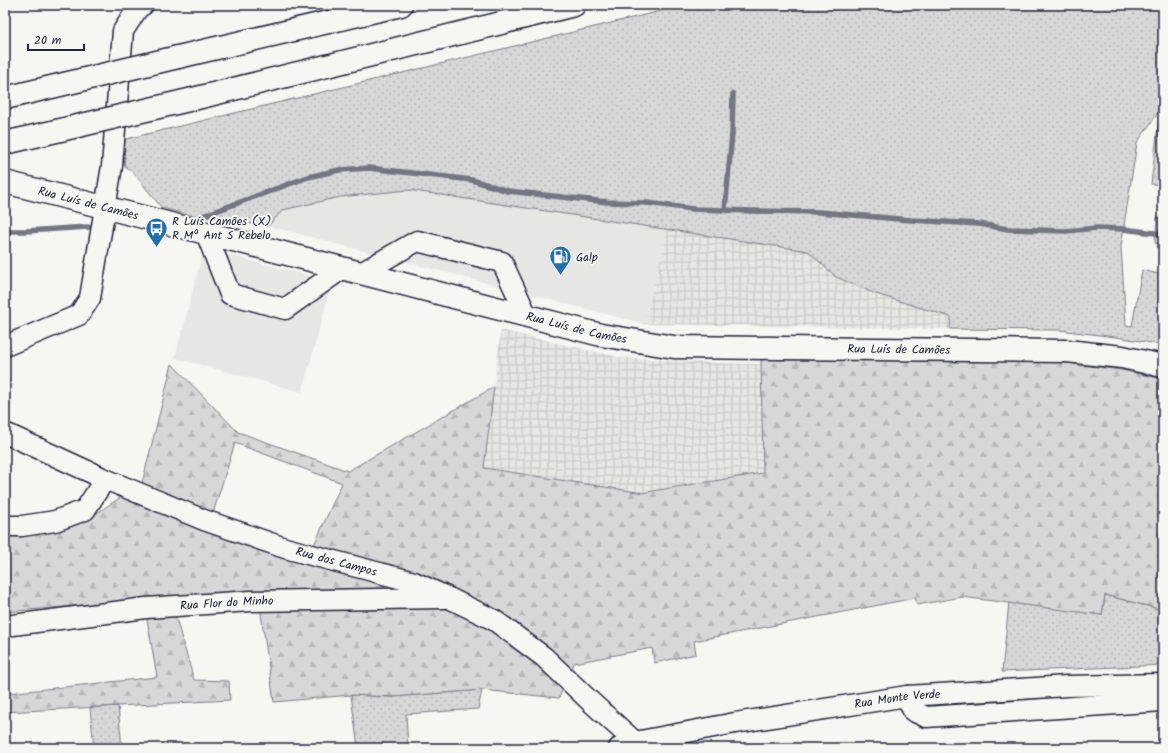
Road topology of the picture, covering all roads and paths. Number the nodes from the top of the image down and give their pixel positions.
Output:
1 (143, 5) edge
2 (401, 5) edge
3 (574, 5) edge
4 (5, 98) edge
5 (5, 143) edge
6 (5, 182) edge
7 (106, 207) junction
8 (206, 232) junction
9 (352, 271) junction
10 (527, 316) junction
11 (5, 346) edge
12 (1163, 366) edge
13 (5, 433) edge
14 (105, 479) junction
15 (5, 526) edge
16 (449, 598) junction
17 (5, 626) edge
18 (1163, 684) edge
19 (907, 696) junction
20 (1163, 701) edge
21 (627, 745) edge

1 - 7 street
2 - 4 main road, bridge
3 - 5 main road, bridge
6 - 7 main road, Rua Luís de Camões
7 - 8 main road, Rua Luís de Camões
7 - 11 street
8 - 9 main road, Rua Luís de Camões
8 - 9 street
9 - 10 main road, Rua Luís de Camões
9 - 10 street
10 - 12 main road, Rua Luís de Camões
13 - 14 street, Rua dos Campos
14 - 15 street
14 - 16 street, Rua dos Campos
16 - 17 street, Rua Flor do Minho
16 - 21 street, Rua dos Campos
18 - 19 street, Rua Monte Verde
19 - 20 street
19 - 21 street, Rua Monte Verde

